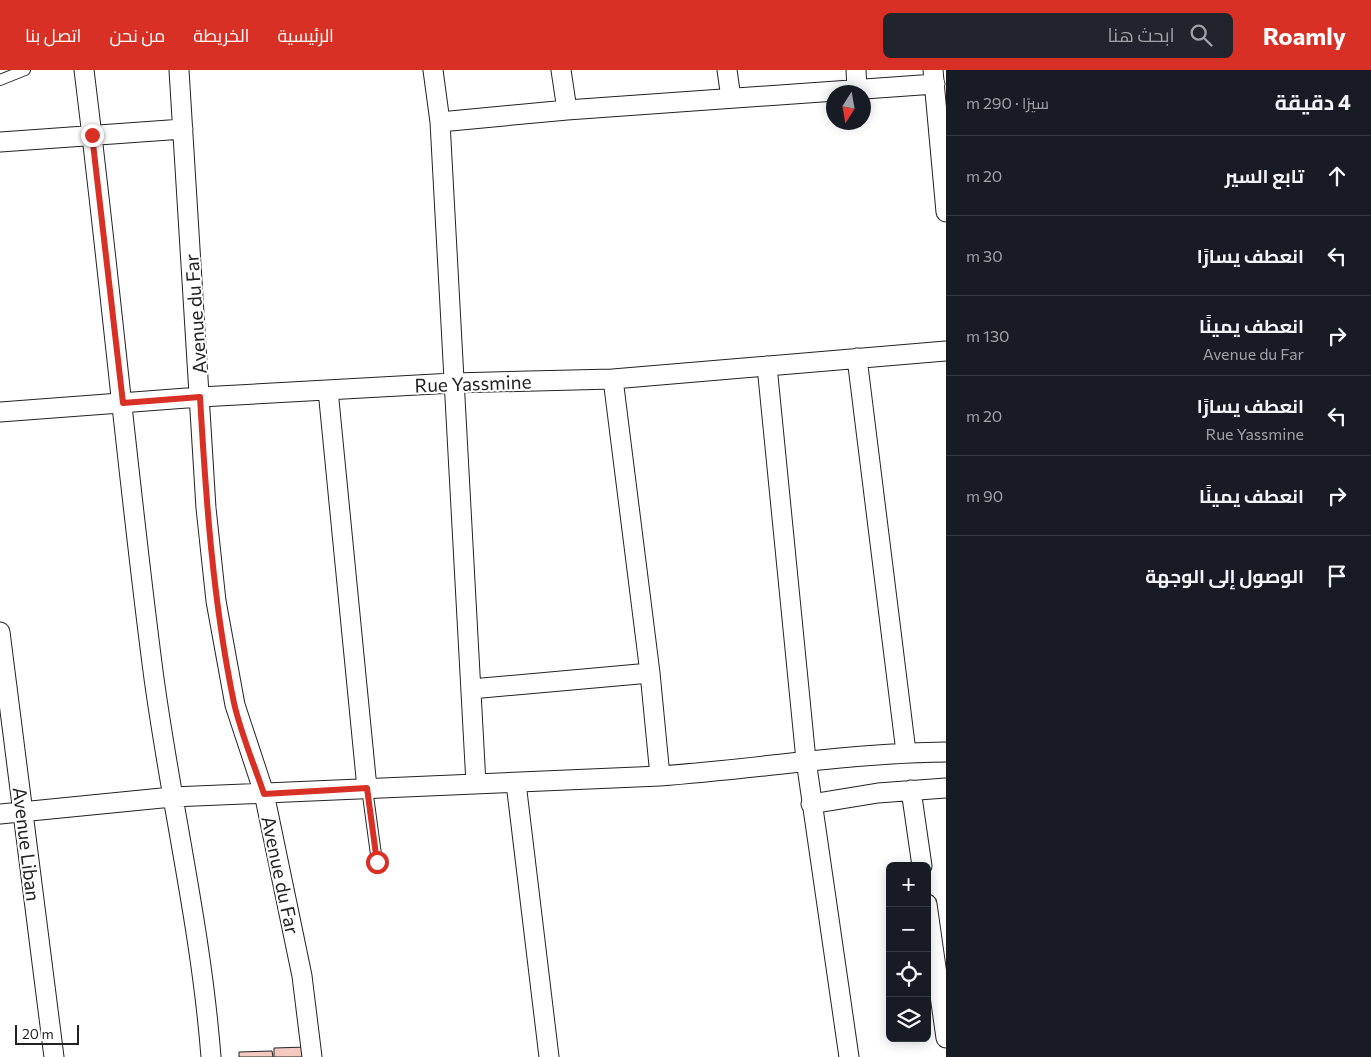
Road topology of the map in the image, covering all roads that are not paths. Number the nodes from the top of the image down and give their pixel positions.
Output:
1 (25, 70) edge
2 (84, 70) edge
3 (179, 70) edge
4 (433, 70) edge
5 (561, 70) edge
6 (727, 70) edge
7 (856, 70) edge
8 (934, 77) edge
9 (0, 80) edge
10 (857, 85) edge
11 (871, 87) edge
12 (826, 91) edge
13 (731, 98) junction
14 (567, 110) junction
15 (440, 122) junction
16 (183, 129) junction
17 (92, 135) junction
18 (0, 142) edge
19 (943, 153) edge
20 (946, 212) edge
21 (946, 351) edge
22 (857, 358) junction
23 (767, 366) junction
24 (613, 379) junction
25 (454, 383) junction
26 (328, 390) junction
27 (200, 397) junction
28 (123, 403) junction
29 (0, 412) edge
30 (0, 632) edge
31 (650, 673) junction
32 (471, 689) junction
33 (906, 752) junction
34 (946, 752) edge
35 (806, 760) junction
36 (660, 776) junction
37 (516, 783) junction
38 (476, 784) junction
39 (367, 788) junction
40 (946, 788) edge
41 (911, 790) junction
42 (264, 794) junction
43 (172, 797) junction
44 (811, 804) junction
45 (22, 812) junction
46 (0, 814) edge
47 (377, 862) dead end
48 (921, 862) edge
49 (927, 907) edge
50 (946, 1038) edge
51 (54, 1057) edge
52 (211, 1057) edge
53 (312, 1057) edge
54 (549, 1057) edge
55 (849, 1057) edge

1 - 9 lane
2 - 17 street
3 - 16 street, Avenue du Far
4 - 15 street
5 - 14 street
6 - 13 street
7 - 10 street
8 - 11 street
8 - 19 street
12 - 13 street
13 - 14 street
14 - 15 street
15 - 25 street
16 - 17 street
16 - 27 street, Avenue du Far
17 - 18 street
17 - 28 street
19 - 20 street
21 - 22 street, Rue Yassmine
22 - 23 street, Rue Yassmine
22 - 33 street
23 - 24 street, Rue Yassmine
23 - 35 street
24 - 25 street, Rue Yassmine
24 - 31 street
25 - 26 street, Rue Yassmine
25 - 32 street
26 - 27 street, Rue Yassmine
26 - 39 street
27 - 28 street, Rue Yassmine
27 - 42 street, Avenue du Far
28 - 29 street, Rue Yassmine
28 - 43 street
30 - 45 street, Avenue Liban
31 - 32 street
31 - 36 street
32 - 38 street
33 - 34 street
33 - 35 street
35 - 36 street
35 - 44 street
36 - 37 street
37 - 38 street
37 - 54 street
38 - 39 street
39 - 42 street
39 - 47 lane
40 - 41 street
41 - 44 street
41 - 48 street
42 - 43 street
42 - 53 street, Avenue du Far
43 - 45 street
43 - 52 street
44 - 55 street
45 - 46 street
45 - 51 street, Avenue Liban
49 - 50 street

